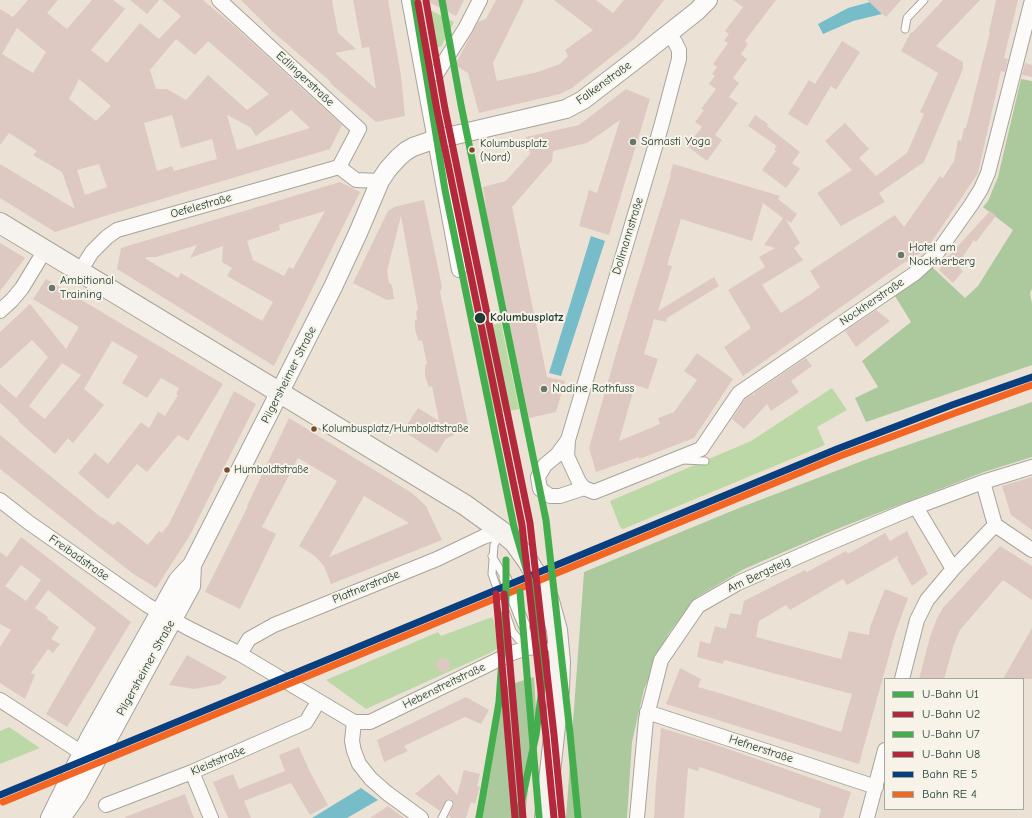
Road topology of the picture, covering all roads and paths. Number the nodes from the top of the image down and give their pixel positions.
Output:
1 (219, 0) edge
2 (409, 0) edge
3 (480, 0) edge
4 (708, 0) edge
5 (924, 0) edge
6 (1032, 0) edge
7 (905, 29) dead end
8 (668, 34) junction
9 (424, 75) junction
10 (435, 140) junction
11 (339, 167) junction
12 (380, 181) junction
13 (0, 223) edge
14 (45, 250) junction
15 (459, 270) dead end
16 (80, 271) junction
17 (0, 311) edge
18 (280, 392) junction
19 (568, 440) junction
20 (674, 460) junction
21 (705, 461) dead end
22 (1032, 467) edge
23 (983, 482) junction
24 (584, 488) junction
25 (0, 500) edge
26 (916, 507) junction
27 (995, 525) junction
28 (501, 531) junction
29 (1032, 550) edge
30 (492, 556) junction
31 (953, 569) junction
32 (505, 578) joint
33 (166, 616) junction
34 (524, 625) joint
35 (537, 647) junction
36 (559, 647) junction
37 (240, 654) junction
38 (902, 678) edge
39 (0, 700) edge
40 (318, 702) junction
41 (647, 712) junction
42 (354, 722) junction
43 (91, 746) junction
44 (884, 754) edge
45 (192, 772) junction
46 (876, 787) junction
47 (449, 804) dead end
48 (106, 805) dead end
49 (50, 818) edge
50 (61, 818) edge
51 (211, 818) edge
52 (420, 818) edge
53 (442, 818) edge
54 (545, 818) edge
55 (637, 818) edge
56 (867, 818) edge

1 - 11 street, Edlingerstraße
2 - 9 street
3 - 9 street
4 - 8 street, Falkenstraße
5 - 7 lane
6 - 20 street, Nockherstraße
8 - 10 street, Falkenstraße
8 - 19 street, Dollmannstraße
9 - 10 street
10 - 12 street, Falkenstraße
10 - 15 street
11 - 12 street
11 - 16 street, Oefelestraße
12 - 18 street, Pilgersheimer Straße
13 - 14 main road
14 - 16 main road
14 - 17 street
16 - 18 main road
18 - 28 main road
18 - 33 street, Pilgersheimer Straße
19 - 24 street, Dollmannstraße
19 - 24 street, Dollmannstraße
20 - 21 lane
20 - 24 street, Nockherstraße
22 - 23 street, Am Bergsteig
23 - 26 street, Am Bergsteig
23 - 27 street
25 - 33 street, Freibadstraße
26 - 31 street
26 - 41 street, Am Bergsteig
27 - 29 street
27 - 31 street
28 - 30 lane
28 - 36 main road
28 - 37 street, Plattnerstraße
30 - 32 lane
30 - 35 lane
31 - 38 street
32 - 34 street
33 - 37 street, Freibadstraße
33 - 43 street, Pilgersheimer Straße
34 - 35 lane
35 - 36 lane, Hebenstreitstraße
35 - 42 street, Hebenstreitstraße
36 - 54 main road
37 - 40 street, Freibadstraße
39 - 43 street
40 - 42 street, Freibadstraße
40 - 45 street, Kleiststraße
41 - 46 street, Hefnerstraße
41 - 55 street, Am Bergsteig
42 - 52 street
43 - 49 street, Pilgersheimer Straße
43 - 50 street, Pilgersheimer Straße
44 - 46 street
45 - 48 street, Kleiststraße
45 - 51 street
46 - 56 street
47 - 53 lane

